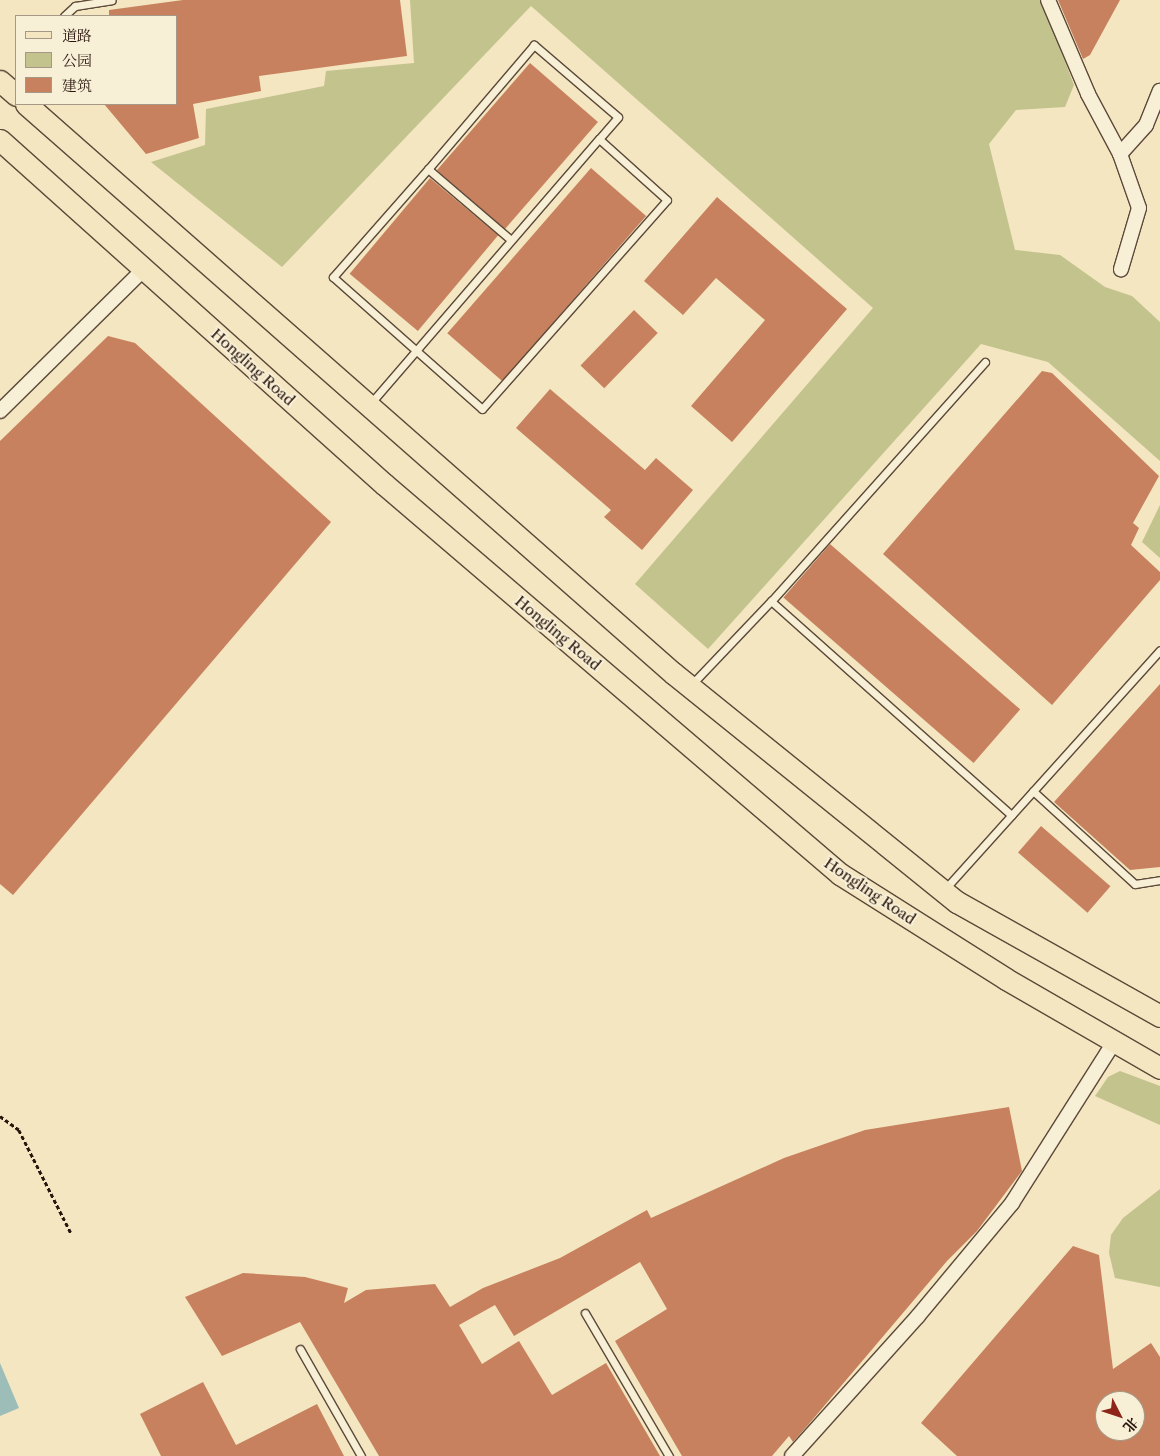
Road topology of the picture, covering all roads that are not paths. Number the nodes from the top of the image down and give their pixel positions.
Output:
1 (112, 0) edge
2 (1048, 0) edge
3 (65, 15) edge
4 (0, 81) edge
5 (1160, 91) edge
6 (15, 94) edge
7 (27, 105) edge
8 (598, 139) junction
9 (0, 140) edge
10 (1120, 154) junction
11 (428, 169) junction
12 (511, 240) junction
13 (144, 269) junction
14 (1121, 269) dead end
15 (416, 351) junction
16 (985, 362) dead end
17 (369, 406) junction
18 (0, 411) edge
19 (771, 601) junction
20 (1160, 650) edge
21 (690, 686) junction
22 (1033, 791) junction
23 (1012, 815) junction
24 (1160, 880) edge
25 (943, 891) junction
26 (1160, 1016) edge
27 (1114, 1042) junction
28 (1160, 1068) edge
29 (585, 1313) dead end
30 (300, 1348) dead end
31 (361, 1456) edge
32 (669, 1456) edge
33 (792, 1456) edge

1 - 3 lane
2 - 10 street
4 - 6 main road
5 - 10 street
7 - 17 main road
8 - 11 lane
8 - 12 lane
8 - 15 lane
9 - 13 main road, Hongling Road
10 - 14 street
11 - 12 lane
11 - 15 lane
12 - 15 lane
13 - 18 street
13 - 27 main road, Hongling Road
15 - 17 lane
16 - 19 lane
17 - 21 main road
19 - 21 lane
19 - 23 lane
20 - 22 lane
21 - 25 main road
22 - 23 lane
22 - 24 lane
23 - 25 lane
25 - 26 main road
27 - 28 main road, Hongling Road
27 - 33 street
29 - 32 lane
30 - 31 lane

